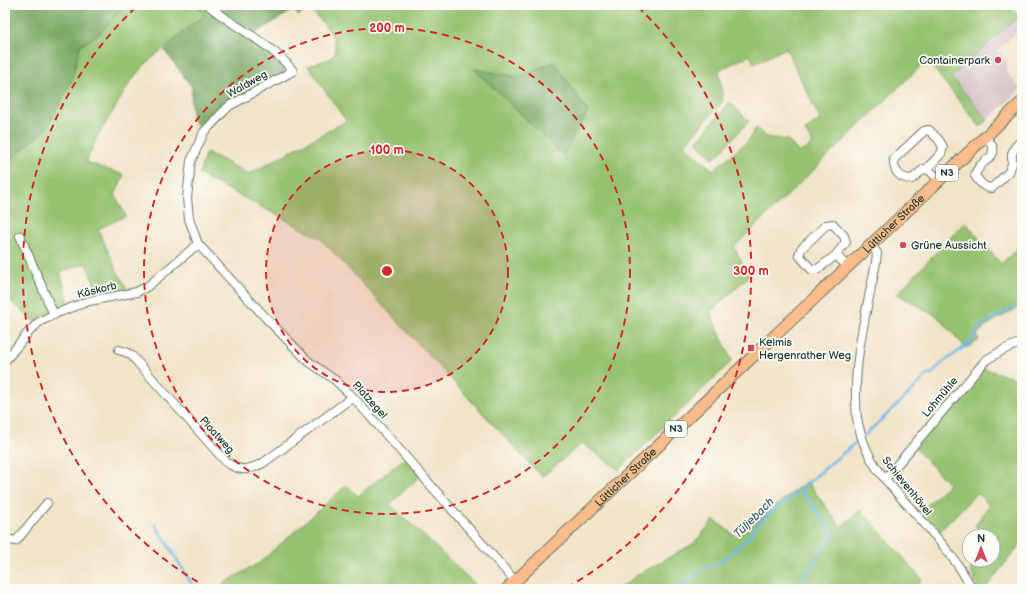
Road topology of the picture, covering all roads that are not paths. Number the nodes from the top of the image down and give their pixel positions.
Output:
1 (208, 5) edge
2 (1022, 102) edge
3 (986, 137) junction
4 (1022, 140) edge
5 (929, 170) junction
6 (939, 180) junction
7 (20, 236) dead end
8 (198, 244) junction
9 (871, 244) junction
10 (836, 255) junction
11 (848, 267) junction
12 (54, 315) junction
13 (1022, 342) edge
14 (119, 350) dead end
15 (5, 361) edge
16 (353, 397) junction
17 (885, 479) junction
18 (47, 503) dead end
19 (5, 539) edge
20 (511, 585) edge
21 (972, 589) edge

1 - 8 street, Waldweg
2 - 3 main road, Lütticher Straße / N3
3 - 4 street
3 - 6 main road, Lütticher Straße / N3
5 - 5 street, Lütticher Straße
5 - 6 street
6 - 9 main road, Lütticher Straße / N3
7 - 12 street
8 - 12 street, Käskorb
8 - 16 street, Platzegel
9 - 11 main road, Lütticher Straße / N3
9 - 17 street, Schievenhövel
10 - 10 street, Lütticher Straße
10 - 11 street
11 - 20 main road, Lütticher Straße / N3
12 - 15 street, Käskorb
13 - 17 street, Lohmühle
14 - 16 street, Plaatweg
16 - 20 street, Platzegel
17 - 21 street, Schievenhövel
18 - 19 street

